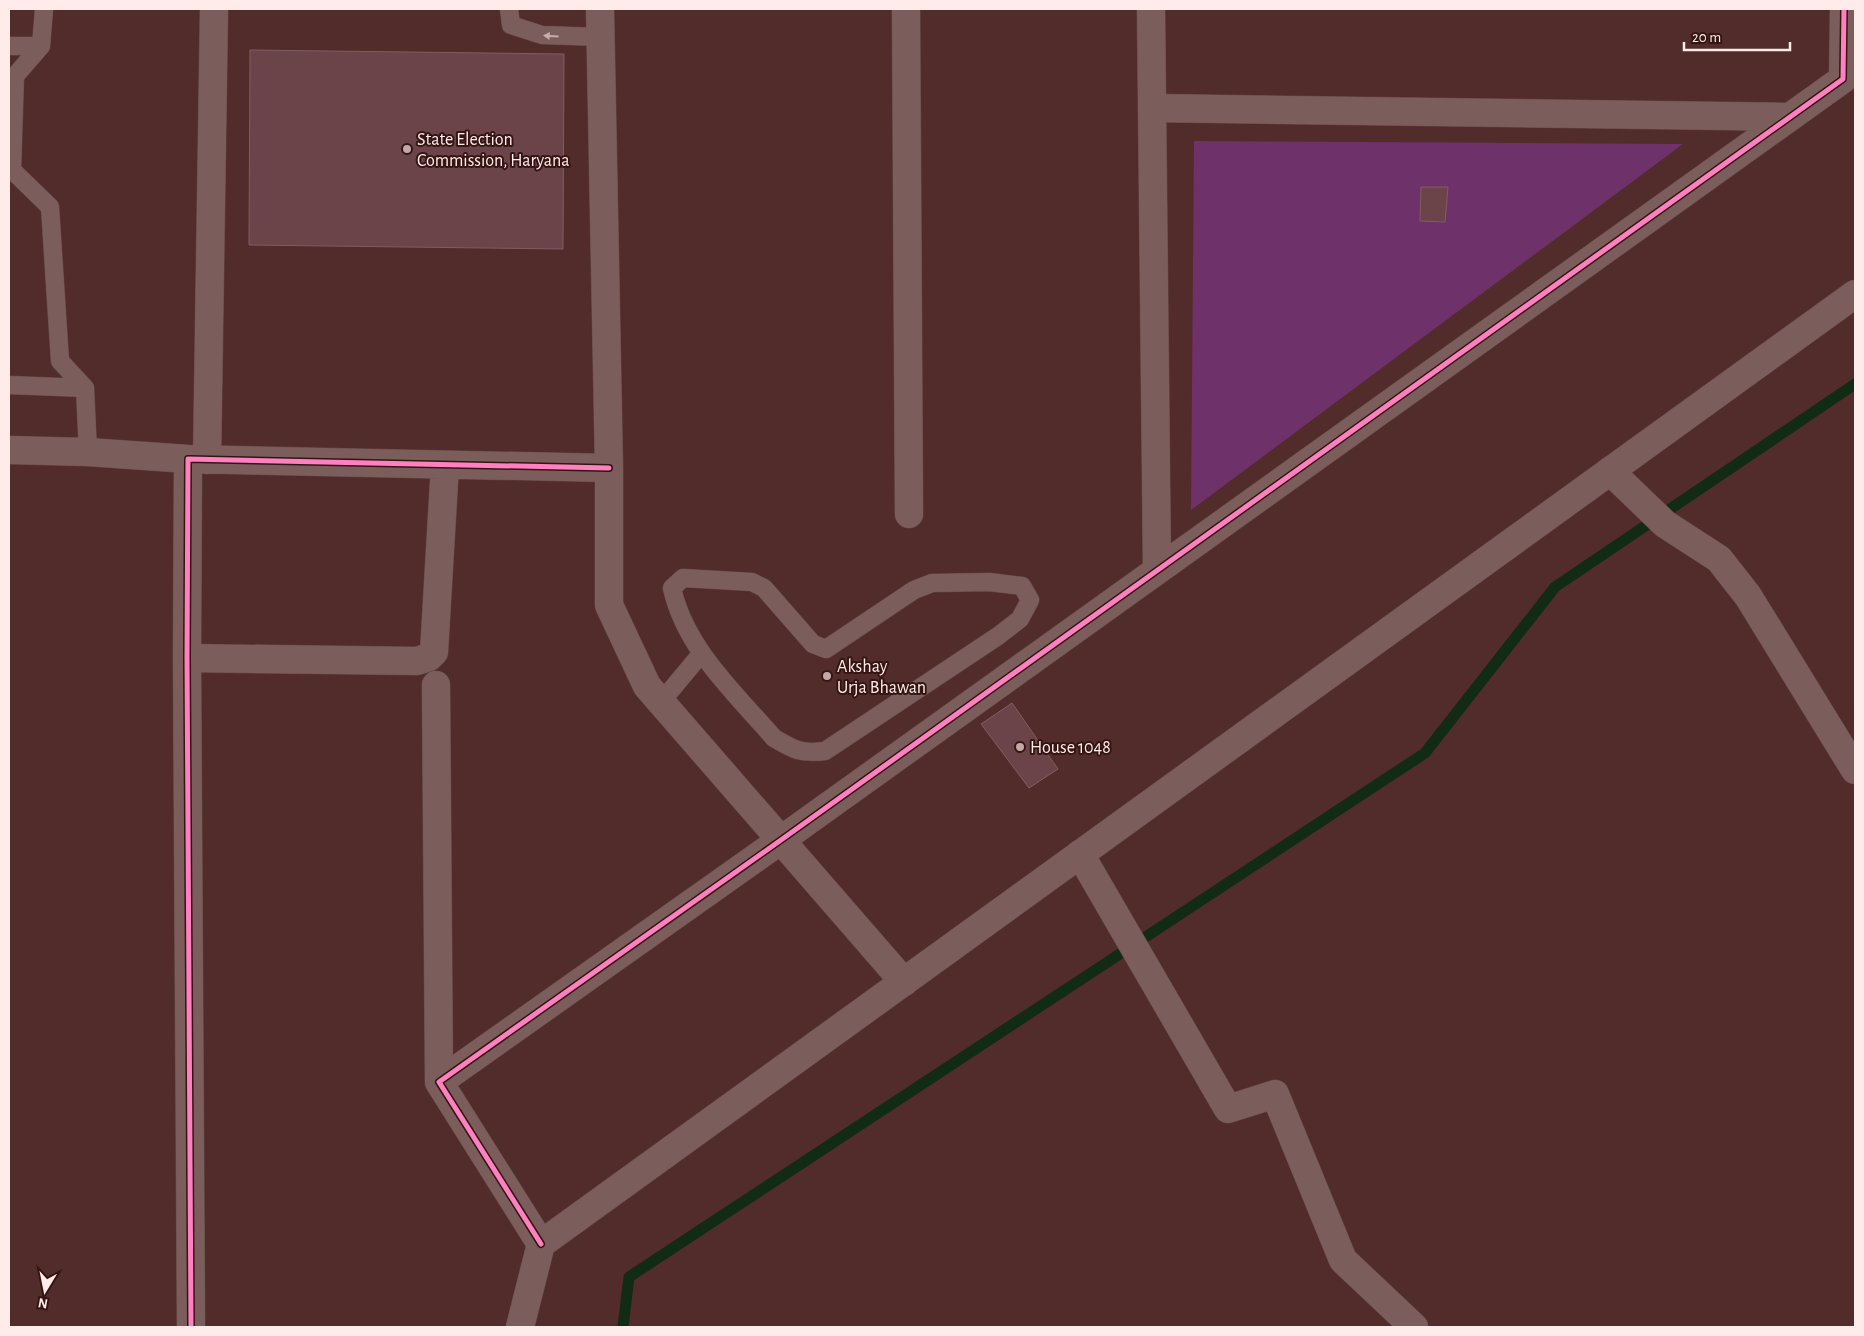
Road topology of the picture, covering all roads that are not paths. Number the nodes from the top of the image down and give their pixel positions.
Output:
1 (44, 9) edge
2 (214, 9) edge
3 (508, 9) edge
4 (600, 9) edge
5 (906, 9) edge
6 (1151, 9) edge
7 (1844, 9) edge
8 (600, 37) junction
9 (9, 46) edge
10 (41, 46) junction
11 (1152, 108) junction
12 (1789, 117) junction
13 (1855, 294) edge
14 (9, 384) edge
15 (85, 388) junction
16 (9, 450) edge
17 (88, 452) junction
18 (198, 459) junction
19 (445, 465) junction
20 (609, 468) junction
21 (1610, 471) junction
22 (909, 514) dead end
23 (1158, 570) junction
24 (701, 654) junction
25 (187, 658) junction
26 (436, 685) dead end
27 (661, 702) junction
28 (1855, 770) edge
29 (781, 840) junction
30 (1080, 854) junction
31 (904, 982) junction
32 (439, 1082) junction
33 (541, 1244) junction
34 (191, 1327) edge
35 (520, 1327) edge
36 (1414, 1327) edge

1 - 10 lane
2 - 18 street
8 -> 3 lane
4 - 8 street
5 - 22 street
6 - 11 street
7 - 12 street
8 - 20 street
9 - 10 lane
10 - 15 lane
11 - 12 street
11 - 23 street
12 - 23 street
13 - 21 street
14 - 15 lane
15 - 17 lane
16 - 17 street
17 - 18 street
18 - 19 street
18 - 25 street
19 - 20 street
19 - 25 street
20 - 27 street
21 - 28 street
21 - 30 street
23 - 29 street
24 - 24 lane
24 - 27 lane
25 - 34 street
26 - 32 street
27 - 29 street
29 - 31 street
29 - 32 street
30 - 31 street
30 - 36 street
31 - 33 street
32 - 33 street
33 - 35 street

